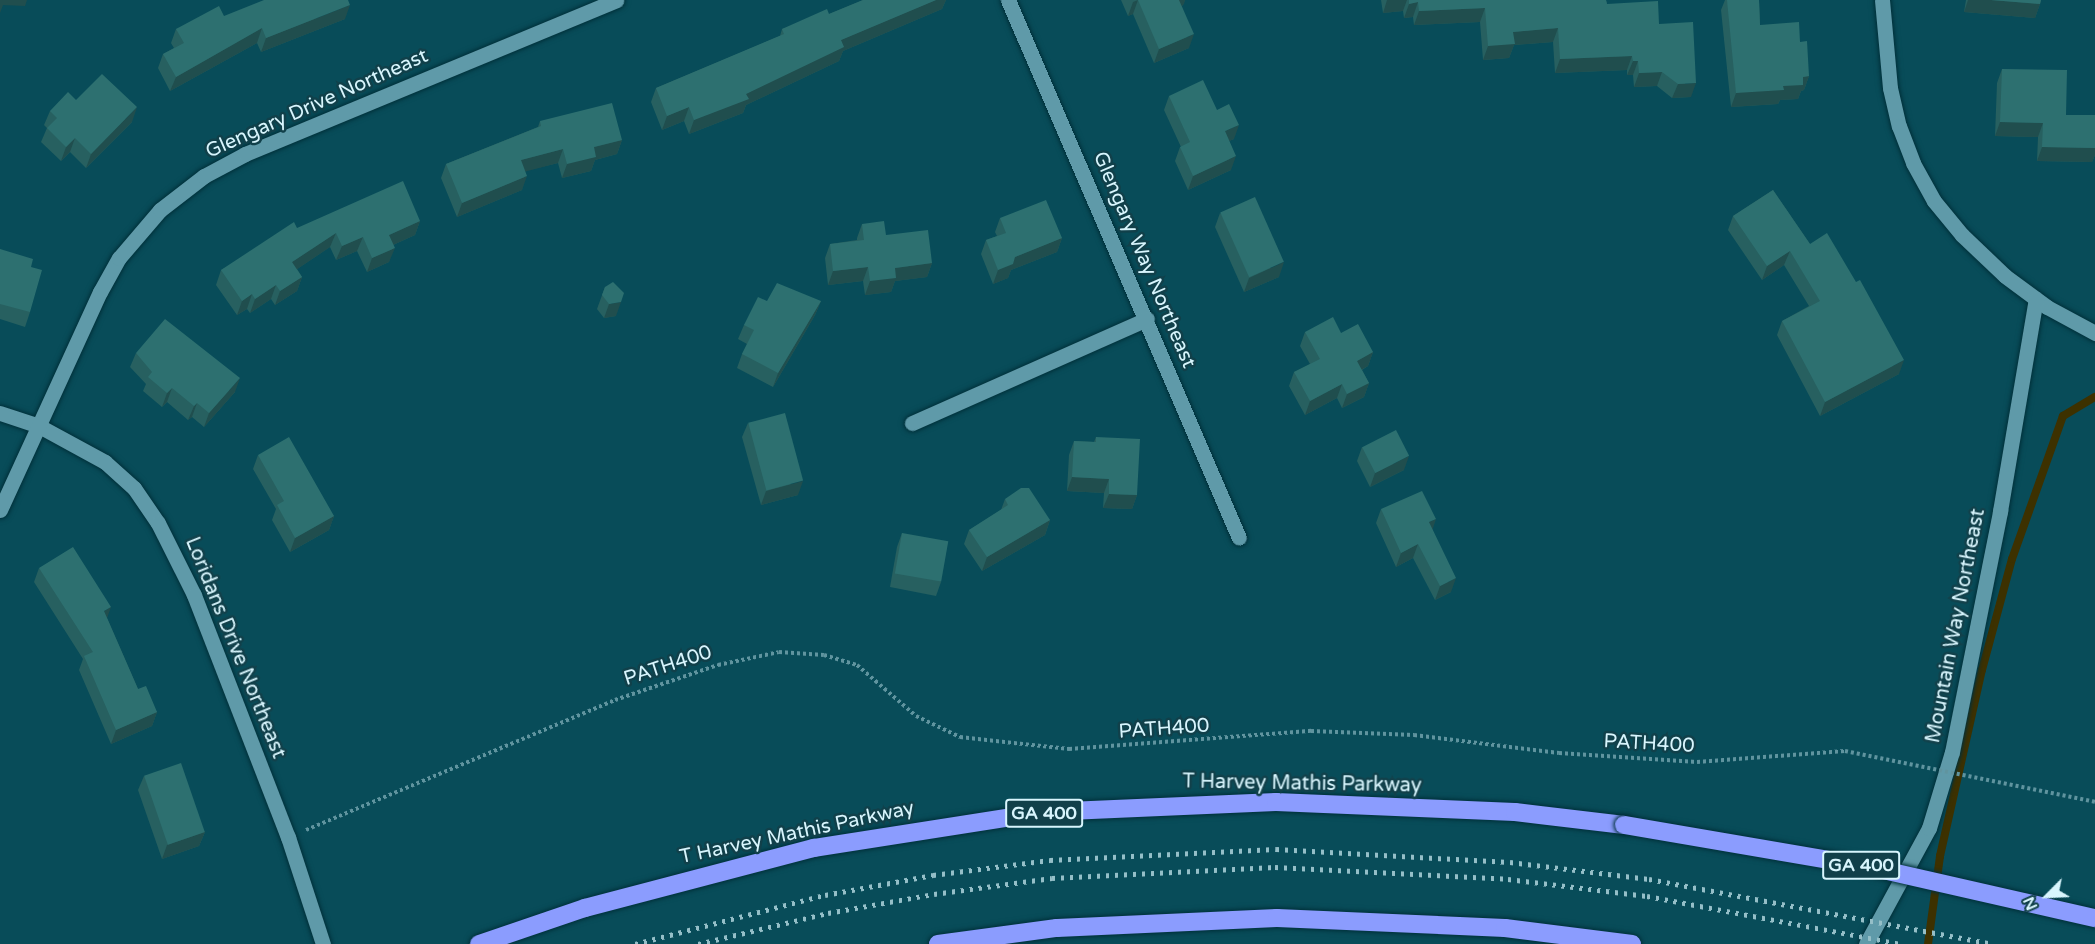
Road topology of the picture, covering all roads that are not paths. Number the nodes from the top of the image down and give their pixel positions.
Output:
1 (616, 0) edge
2 (1008, 0) edge
3 (1882, 0) edge
4 (2036, 299) junction
5 (1147, 319) junction
6 (2095, 333) edge
7 (0, 413) edge
8 (912, 423) dead end
9 (39, 426) junction
10 (0, 510) edge
11 (1239, 538) dead end
12 (2095, 918) edge
13 (323, 944) edge
14 (479, 944) edge
15 (938, 944) edge
16 (1632, 944) edge
17 (1866, 944) edge

1 - 9 street, Glengary Drive Northeast
2 - 5 street, Glengary Way Northeast
3 - 4 street
4 - 6 street
4 - 17 street, Mountain Way Northeast
5 - 8 street
5 - 11 street, Glengary Way Northeast
7 - 9 street, Loridans Drive Northeast
9 - 10 street, Glengary Drive Northeast
9 - 13 street, Loridans Drive Northeast
12 - 14 highway, T Harvey Mathis Parkway / GA 400, bridge
15 - 16 highway

